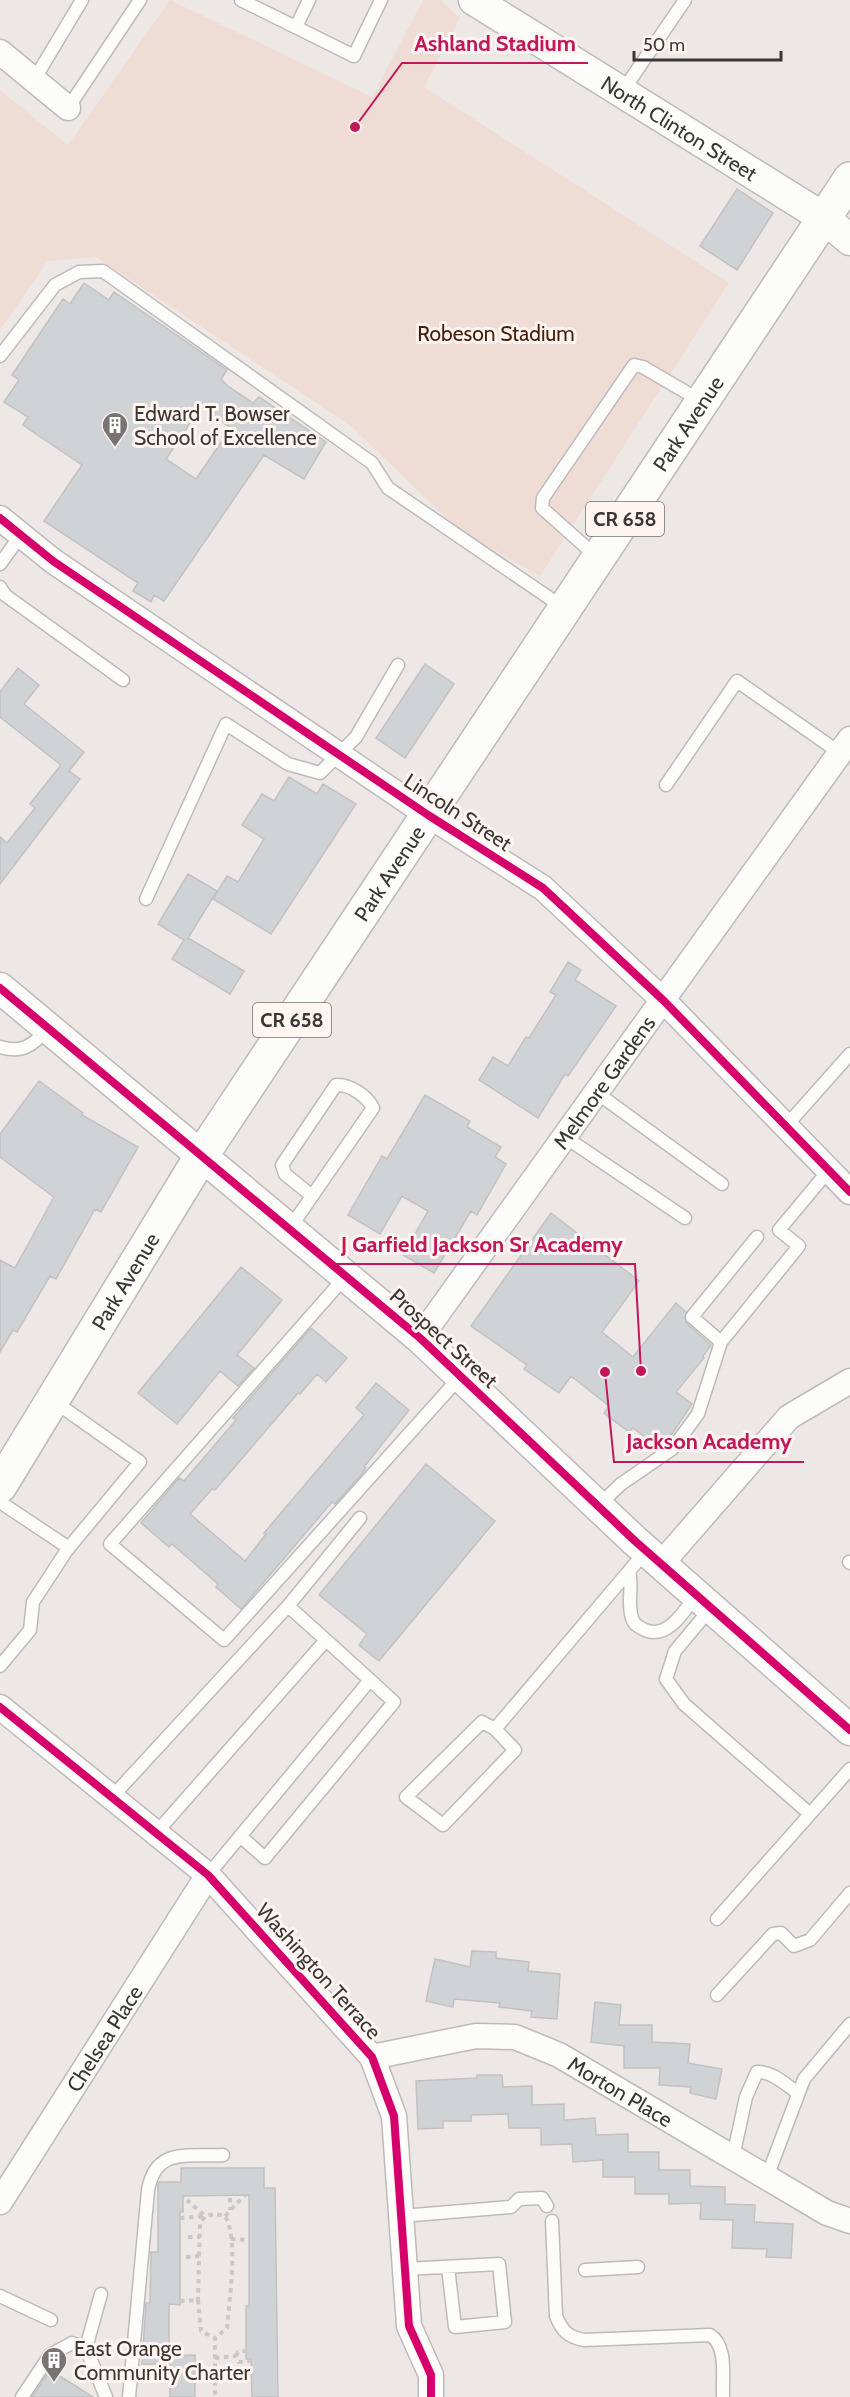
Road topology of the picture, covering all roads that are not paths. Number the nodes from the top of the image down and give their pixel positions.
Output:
1 (82, 0) edge
2 (140, 0) edge
3 (241, 0) edge
4 (309, 0) edge
5 (381, 0) edge
6 (474, 0) edge
7 (685, 0) edge
8 (503, 9) edge
9 (296, 27) junction
10 (0, 52) edge
11 (34, 80) junction
12 (622, 92) junction
13 (68, 108) joint
14 (850, 179) edge
15 (824, 218) junction
16 (850, 240) edge
17 (0, 356) edge
18 (702, 402) junction
19 (0, 518) edge
20 (21, 535) junction
21 (598, 558) junction
22 (0, 564) edge
23 (0, 587) edge
24 (565, 609) junction
25 (398, 665) dead end
26 (123, 680) dead end
27 (845, 746) edge
28 (339, 755) junction
29 (666, 785) dead end
30 (428, 815) junction
31 (146, 899) dead end
32 (0, 988) edge
33 (664, 1001) junction
34 (49, 1028) junction
35 (0, 1047) edge
36 (850, 1054) edge
37 (597, 1093) junction
38 (786, 1126) junction
39 (565, 1137) junction
40 (202, 1155) junction
41 (829, 1170) junction
42 (722, 1184) dead end
43 (850, 1192) edge
44 (312, 1196) junction
45 (685, 1218) dead end
46 (290, 1228) junction
47 (757, 1237) dead end
48 (346, 1276) junction
49 (420, 1338) junction
50 (721, 1342) junction
51 (461, 1376) junction
52 (850, 1381) edge
53 (53, 1400) junction
54 (0, 1486) edge
55 (0, 1502) edge
56 (598, 1506) junction
57 (360, 1518) dead end
58 (69, 1548) junction
59 (645, 1562) junction
60 (703, 1601) junction
61 (288, 1606) junction
62 (326, 1640) junction
63 (0, 1666) edge
64 (370, 1680) junction
65 (0, 1707) edge
66 (495, 1729) junction
67 (850, 1730) edge
68 (850, 1769) edge
69 (116, 1793) junction
70 (810, 1814) junction
71 (156, 1833) junction
72 (240, 1836) junction
73 (208, 1875) junction
74 (850, 1893) edge
75 (717, 1919) dead end
76 (717, 1995) dead end
77 (850, 2024) edge
78 (372, 2057) junction
79 (798, 2093) junction
80 (223, 2155) dead end
81 (733, 2157) junction
82 (766, 2177) junction
83 (0, 2202) edge
84 (547, 2206) dead end
85 (402, 2216) junction
86 (552, 2221) dead end
87 (850, 2221) edge
88 (448, 2267) junction
89 (638, 2267) dead end
90 (405, 2269) junction
91 (585, 2270) dead end
92 (101, 2294) dead end
93 (0, 2296) edge
94 (51, 2320) dead end
95 (86, 2348) junction
96 (21, 2397) edge
97 (106, 2397) edge
98 (129, 2397) edge
99 (431, 2397) edge
100 (723, 2397) edge

1 - 11 lane
2 - 13 lane
3 - 9 lane
4 - 9 lane
5 - 9 lane
6 - 8 street, North Clinton Street
7 - 12 lane
8 - 12 street, North Clinton Street
10 - 11 street
11 - 13 street
12 - 15 street, North Clinton Street
14 - 15 main road, Park Avenue / CR 658
15 - 16 street, North Clinton Street
15 - 18 main road, Park Avenue / CR 658
17 - 24 lane
18 - 21 main road, Park Avenue / CR 658
18 - 21 lane
19 - 20 street, Lincoln Street
20 - 22 lane
20 - 28 street, Lincoln Street
21 - 24 main road, Park Avenue / CR 658
23 - 26 lane
24 - 30 main road, Park Avenue / CR 658
25 - 28 lane
27 - 29 lane
27 - 33 street, Melmore Gardens
28 - 30 street, Lincoln Street
28 - 31 lane
30 - 33 street, Lincoln Street
30 - 40 main road, Park Avenue / CR 658
32 - 34 street, Prospect Street
33 - 37 street, Melmore Gardens
33 - 38 street, Lincoln Street
34 - 35 lane
34 - 40 street, Prospect Street
36 - 38 lane
37 - 39 street, Melmore Gardens
37 - 42 lane
38 - 41 street, Lincoln Street
39 - 45 lane
39 - 49 street, Melmore Gardens
40 - 46 street, Prospect Street
40 - 53 main road, Park Avenue / CR 658
41 - 43 street, Lincoln Street
41 - 50 lane
44 - 44 lane
44 - 46 lane
46 - 48 street, Prospect Street
47 - 50 lane
48 - 49 street, Prospect Street
48 - 51 lane
49 - 51 street, Prospect Street
50 - 56 lane
51 - 56 street, Prospect Street
52 - 59 street
53 - 54 main road, Park Avenue / CR 658
53 - 58 lane
55 - 58 lane
56 - 59 street, Prospect Street
57 - 61 lane
58 - 63 lane
59 - 60 street, Prospect Street
59 - 60 lane
59 - 66 lane
60 - 67 street, Prospect Street
60 - 70 lane
61 - 62 lane
61 - 69 lane
62 - 64 lane
62 - 71 lane
64 - 72 lane
64 - 72 lane
65 - 69 street, Washington Terrace
66 - 66 lane
68 - 70 lane
69 - 71 street, Washington Terrace
70 - 75 lane
71 - 73 street, Washington Terrace
72 - 73 lane
73 - 78 street, Washington Terrace
73 - 83 street, Chelsea Place
74 - 76 lane
77 - 79 lane
78 - 81 street, Morton Place
78 - 85 street, Washington Terrace
79 - 81 lane
79 - 82 lane
80 - 98 lane
81 - 82 street, Morton Place
82 - 87 street, Morton Place
84 - 85 lane
85 - 90 street, Washington Terrace
86 - 100 lane
88 - 88 lane
88 - 90 lane
89 - 91 lane
90 - 99 street, Washington Terrace
92 - 95 lane
93 - 94 lane
95 - 96 lane
95 - 97 lane

